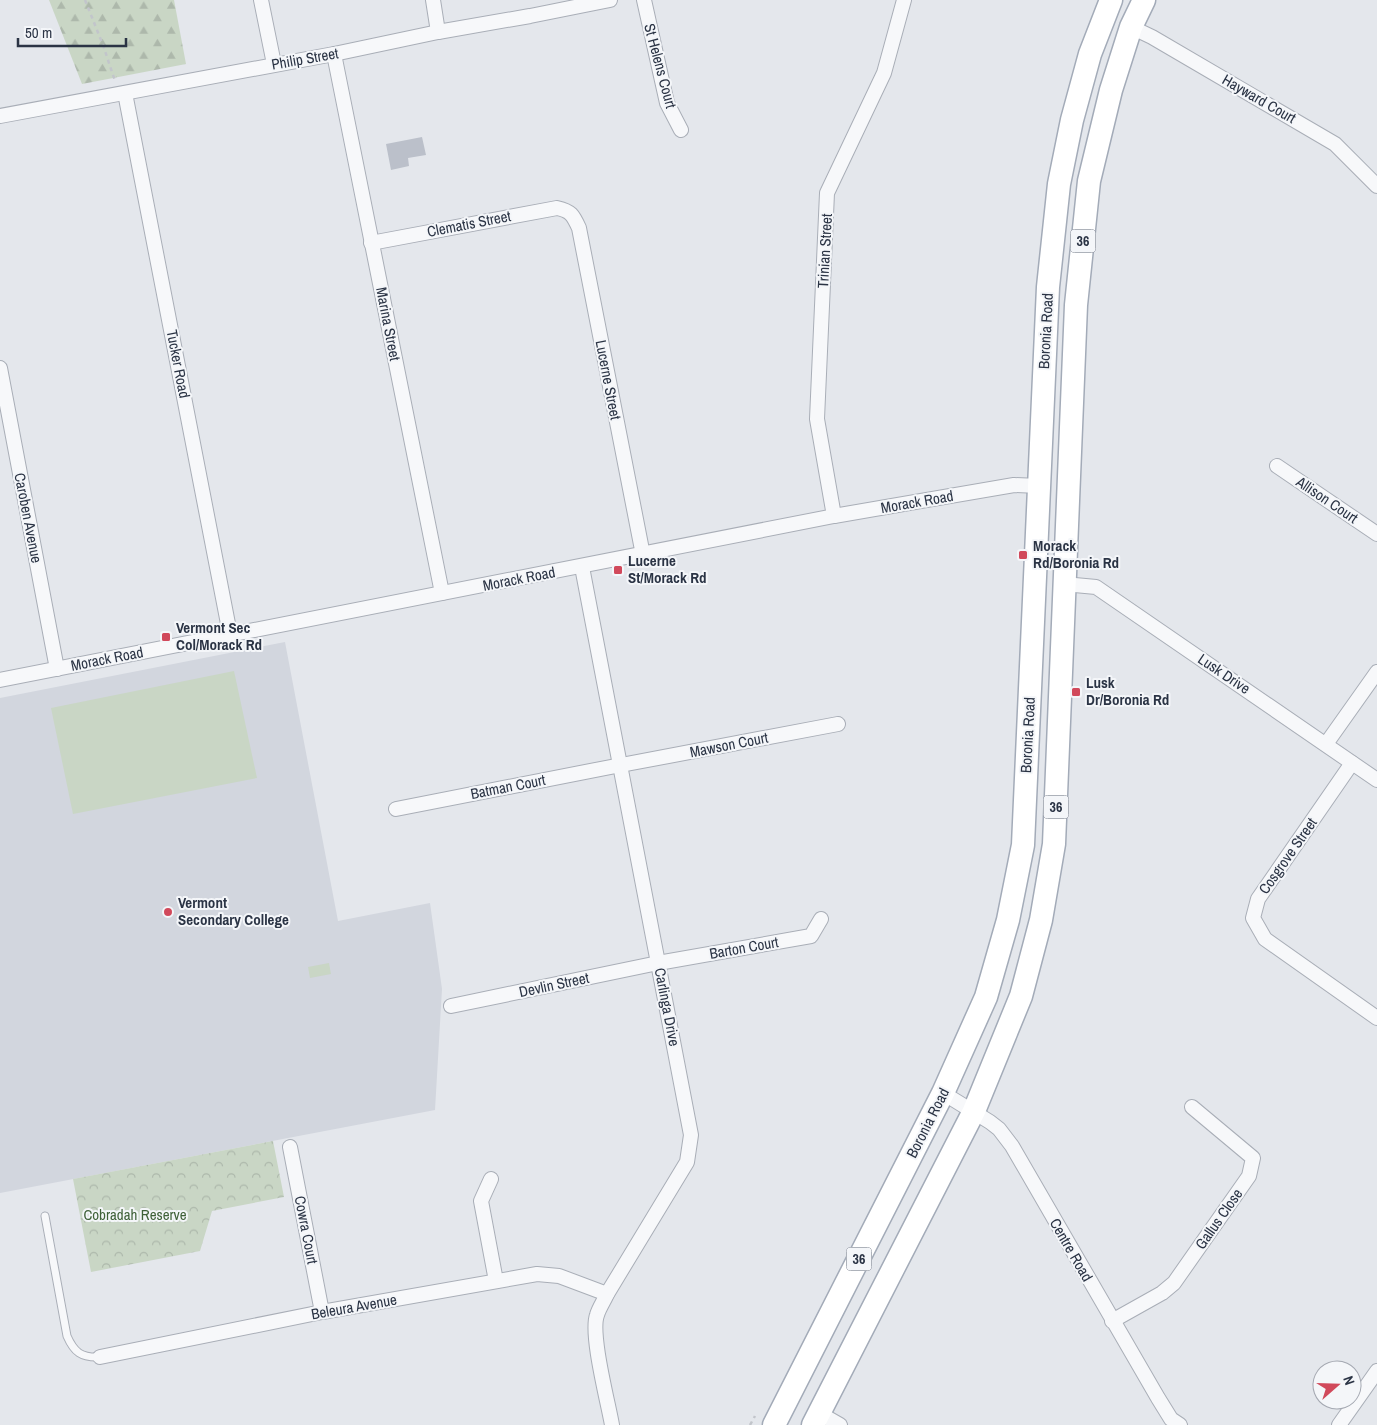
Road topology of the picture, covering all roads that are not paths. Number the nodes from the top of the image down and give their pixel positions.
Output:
1 (261, 0) edge
2 (433, 0) edge
3 (610, 0) edge
4 (644, 0) edge
5 (904, 0) edge
6 (1111, 0) edge
7 (1144, 0) edge
8 (1131, 27) junction
9 (438, 32) junction
10 (334, 54) junction
11 (274, 64) junction
12 (122, 93) junction
13 (0, 116) edge
14 (681, 130) dead end
15 (1377, 186) edge
16 (566, 210) joint
17 (371, 243) junction
18 (0, 368) edge
19 (1277, 466) dead end
20 (1039, 486) junction
21 (1069, 490) junction
22 (834, 516) junction
23 (1377, 534) edge
24 (643, 555) junction
25 (582, 567) junction
26 (1034, 584) junction
27 (1064, 584) junction
28 (442, 593) junction
29 (230, 634) junction
30 (57, 669) junction
31 (1377, 672) edge
32 (0, 680) edge
33 (838, 724) dead end
34 (1326, 744) junction
35 (1352, 763) junction
36 (621, 765) junction
37 (1377, 780) edge
38 (396, 809) dead end
39 (821, 919) dead end
40 (658, 963) junction
41 (450, 1006) dead end
42 (1377, 1018) edge
43 (943, 1093) junction
44 (1192, 1107) dead end
45 (974, 1111) junction
46 (290, 1147) dead end
47 (491, 1179) dead end
48 (45, 1216) dead end
49 (496, 1281) junction
50 (607, 1294) junction
51 (322, 1312) junction
52 (1112, 1321) junction
53 (100, 1357) joint
54 (1377, 1371) edge
55 (816, 1419) edge
56 (764, 1420) edge
57 (612, 1425) edge
58 (840, 1425) edge
59 (1180, 1425) edge
60 (1339, 1425) edge

1 - 11 street
2 - 9 street
3 - 9 street, Philip Street
4 - 14 street, St Helens Court
5 - 22 street, Trinian Street
6 - 20 main road, Boronia Road / 36
7 - 8 main road, Boronia Road / 36
8 - 15 street, Hayward Court
8 - 21 main road, Boronia Road / 36
9 - 10 street, Philip Street
10 - 11 street, Philip Street
10 - 17 street, Marina Street
11 - 12 street, Philip Street
12 - 13 street, Philip Street
12 - 29 street, Tucker Road
16 - 17 street, Clematis Street
16 - 24 street, Lucerne Street
17 - 28 street, Marina Street
18 - 30 street, Caroben Avenue
19 - 23 street, Allison Court
20 - 21 main road
20 - 22 street, Morack Road
20 - 26 main road, Boronia Road / 36
21 - 27 main road, Boronia Road / 36
22 - 24 street, Morack Road
24 - 25 street, Morack Road
25 - 28 street, Morack Road
25 - 36 street, Carlinga Drive
26 - 27 main road
26 - 43 main road, Boronia Road / 36
27 - 34 street, Lusk Drive
27 - 45 main road, Boronia Road / 36
28 - 29 street, Morack Road
29 - 30 street, Morack Road
30 - 32 street, Morack Road
31 - 34 street
33 - 36 street, Mawson Court
34 - 35 street, Lusk Drive
35 - 37 street, Lusk Drive
35 - 42 street, Cosgrove Street
36 - 38 street, Batman Court
36 - 40 street, Carlinga Drive
39 - 40 street, Barton Court
40 - 41 street, Devlin Street
40 - 50 street, Carlinga Drive
43 - 45 street, Centre Road
43 - 56 main road, Boronia Road / 36
44 - 52 street, Gallus Close
45 - 52 street, Centre Road
45 - 55 main road, Boronia Road / 36
46 - 51 street, Cowra Court
47 - 49 street
48 - 53 lane
49 - 50 street, Beleura Avenue
49 - 51 street, Beleura Avenue
50 - 57 street, Carlinga Drive
51 - 53 street, Beleura Avenue
52 - 59 street, Centre Road
54 - 60 street
55 - 58 street

